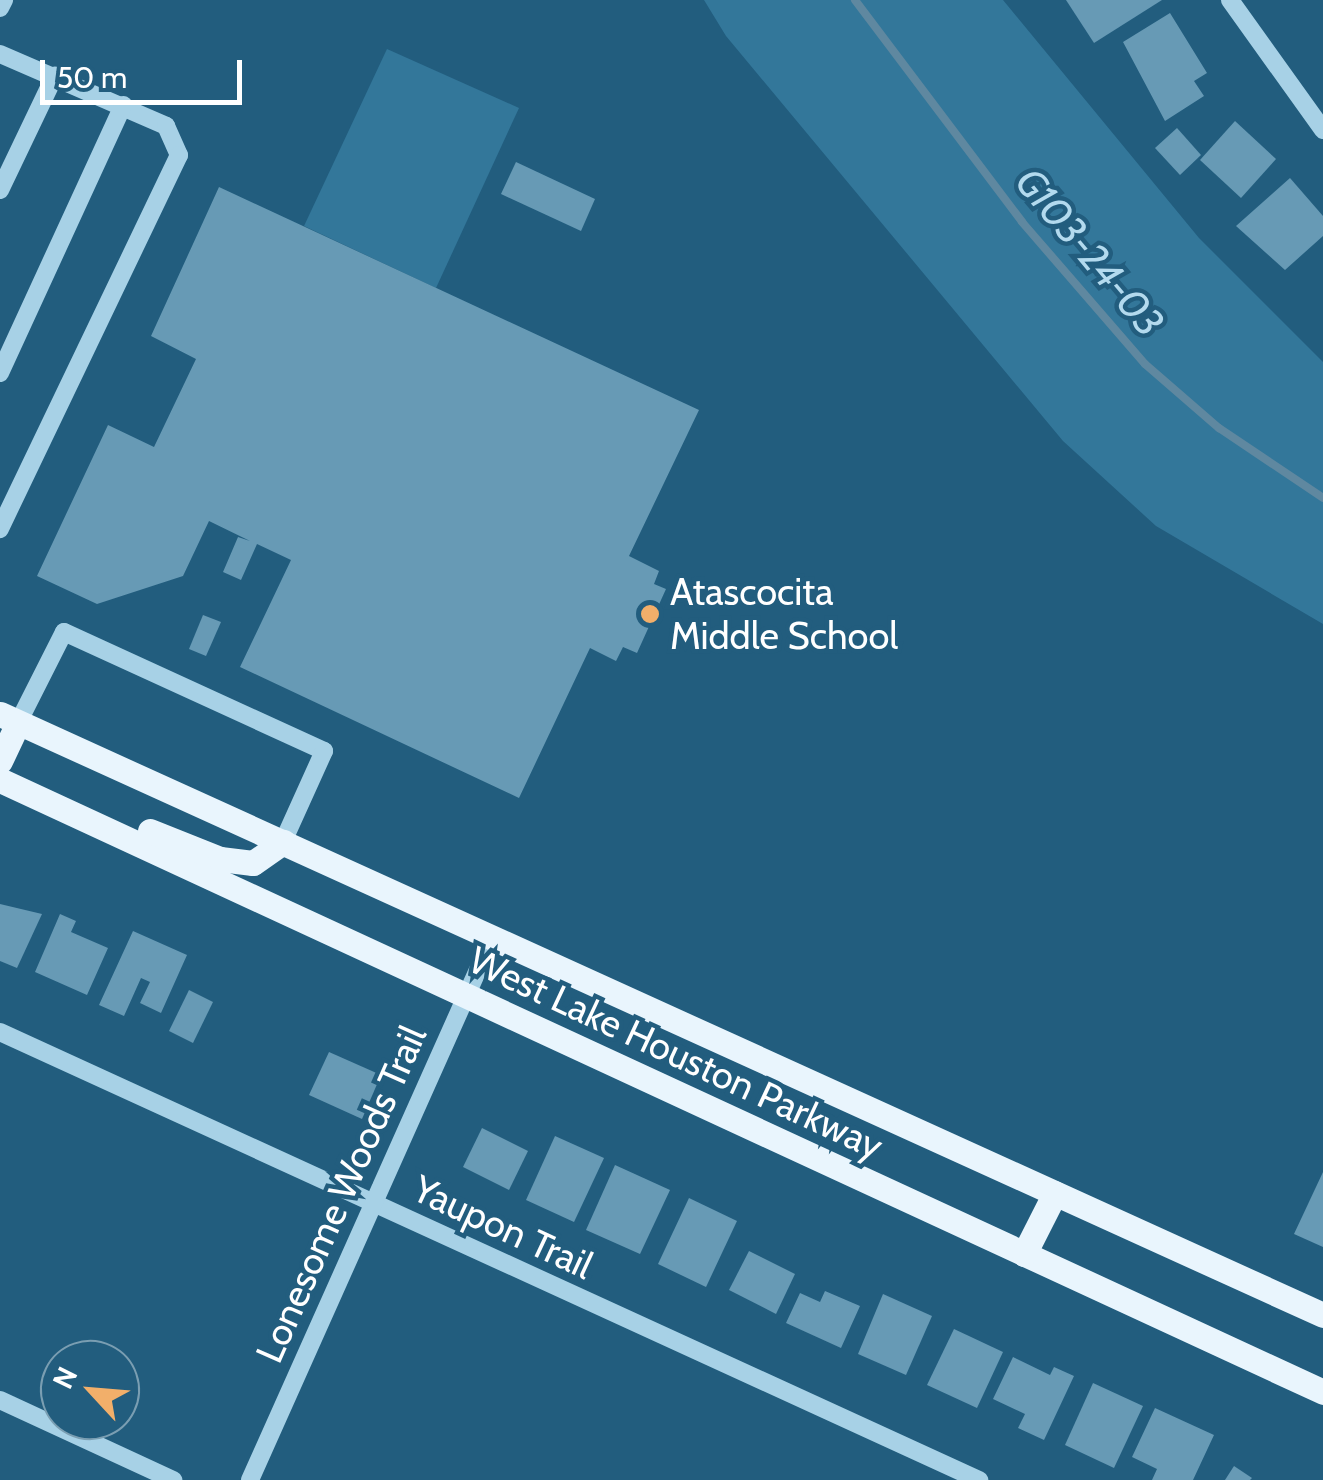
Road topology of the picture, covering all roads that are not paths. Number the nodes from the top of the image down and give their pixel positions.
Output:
1 (4, 0) edge
2 (1230, 0) edge
3 (0, 8) edge
4 (0, 54) edge
5 (54, 75) junction
6 (123, 105) junction
7 (1323, 130) edge
8 (0, 190) edge
9 (0, 373) edge
10 (0, 529) edge
11 (9, 718) edge
12 (0, 761) edge
13 (0, 780) edge
14 (76, 815) junction
15 (283, 842) junction
16 (493, 936) junction
17 (465, 998) junction
18 (0, 1032) edge
19 (1054, 1192) junction
20 (373, 1203) junction
21 (1024, 1254) junction
22 (1323, 1315) edge
23 (1323, 1392) edge
24 (0, 1400) edge
25 (173, 1480) edge
26 (250, 1480) edge
27 (980, 1480) edge

1 - 3 street
2 - 7 street
4 - 5 street
5 - 6 street
5 - 8 street
6 - 9 street
6 - 10 street
11 - 12 main road
11 - 15 main road, West Lake Houston Parkway
11 - 15 street
13 - 14 main road, West Lake Houston Parkway
14 - 15 main road
14 - 17 main road, West Lake Houston Parkway
15 - 16 main road, West Lake Houston Parkway
16 - 17 street, Lonesome Woods Trail
16 - 19 main road, West Lake Houston Parkway
17 - 20 street, Lonesome Woods Trail
17 - 21 main road, West Lake Houston Parkway
18 - 20 street, Yaupon Trail
19 - 21 main road
19 - 22 main road, West Lake Houston Parkway
20 - 26 street, Lonesome Woods Trail
20 - 27 street, Yaupon Trail
21 - 23 main road, West Lake Houston Parkway
24 - 25 street

